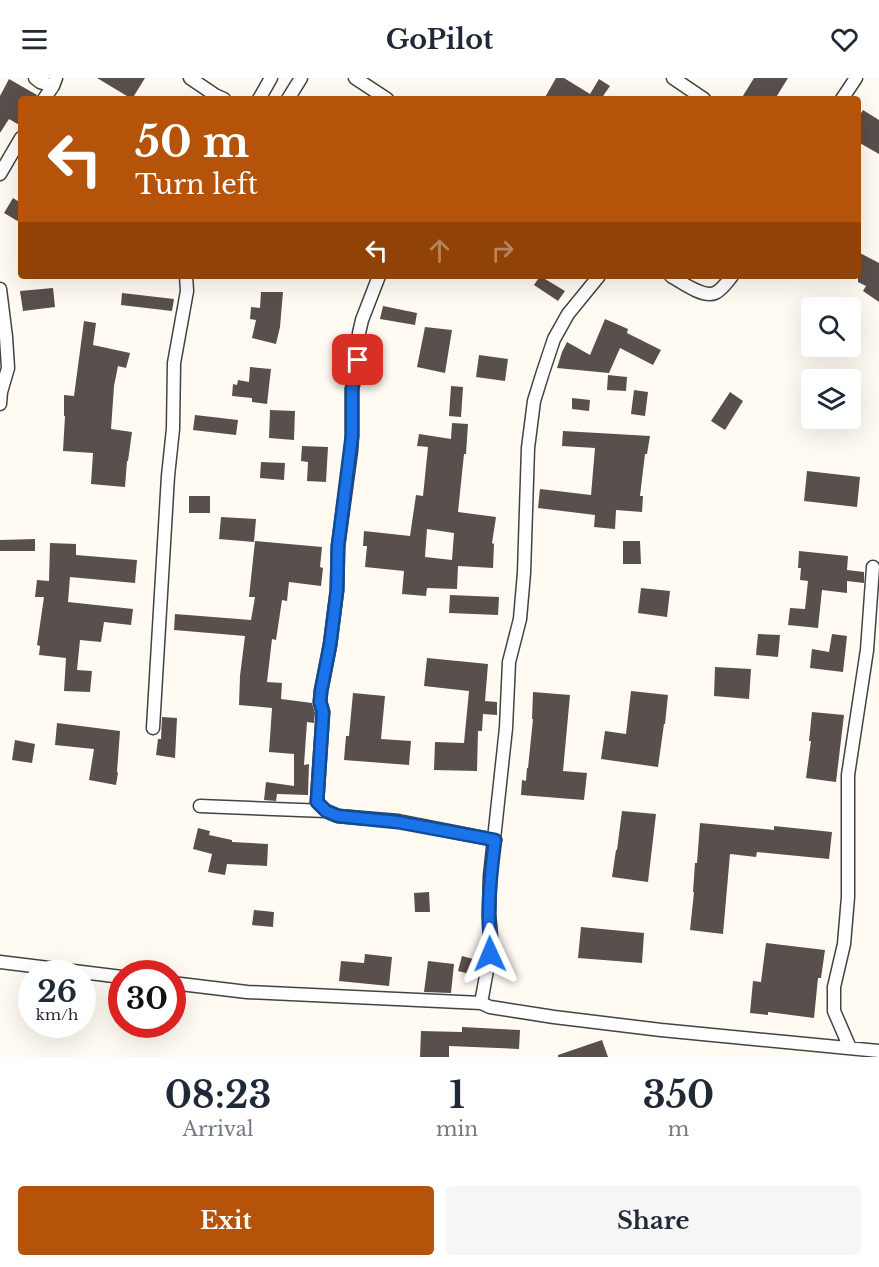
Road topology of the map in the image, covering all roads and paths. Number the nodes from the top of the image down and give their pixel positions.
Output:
1 (35, 78) edge
2 (190, 78) edge
3 (272, 78) edge
4 (301, 78) edge
5 (355, 78) edge
6 (673, 78) edge
7 (856, 78) edge
8 (54, 82) edge
9 (47, 96) edge
10 (219, 96) edge
11 (261, 96) edge
12 (290, 96) edge
13 (382, 96) edge
14 (700, 96) edge
15 (844, 96) edge
16 (18, 143) edge
17 (0, 174) edge
18 (186, 279) edge
19 (379, 279) edge
20 (597, 279) edge
21 (676, 279) edge
22 (730, 279) edge
23 (0, 289) edge
24 (0, 404) edge
25 (873, 567) dead end
26 (153, 728) dead end
27 (200, 806) dead end
28 (326, 811) junction
29 (495, 840) junction
30 (0, 962) edge
31 (108, 975) edge
32 (186, 985) edge
33 (481, 1003) junction
34 (850, 1048) junction
35 (879, 1051) edge

1 - 8 street
2 - 10 street
3 - 11 street
4 - 12 street
5 - 13 street
6 - 14 street
7 - 15 street
8 - 9 street
16 - 17 street
18 - 26 street
19 - 28 street
20 - 29 street
21 - 22 street
23 - 24 street
25 - 34 street
27 - 28 street
28 - 29 street
29 - 33 street
30 - 31 street
32 - 33 street
33 - 34 street
34 - 35 street

